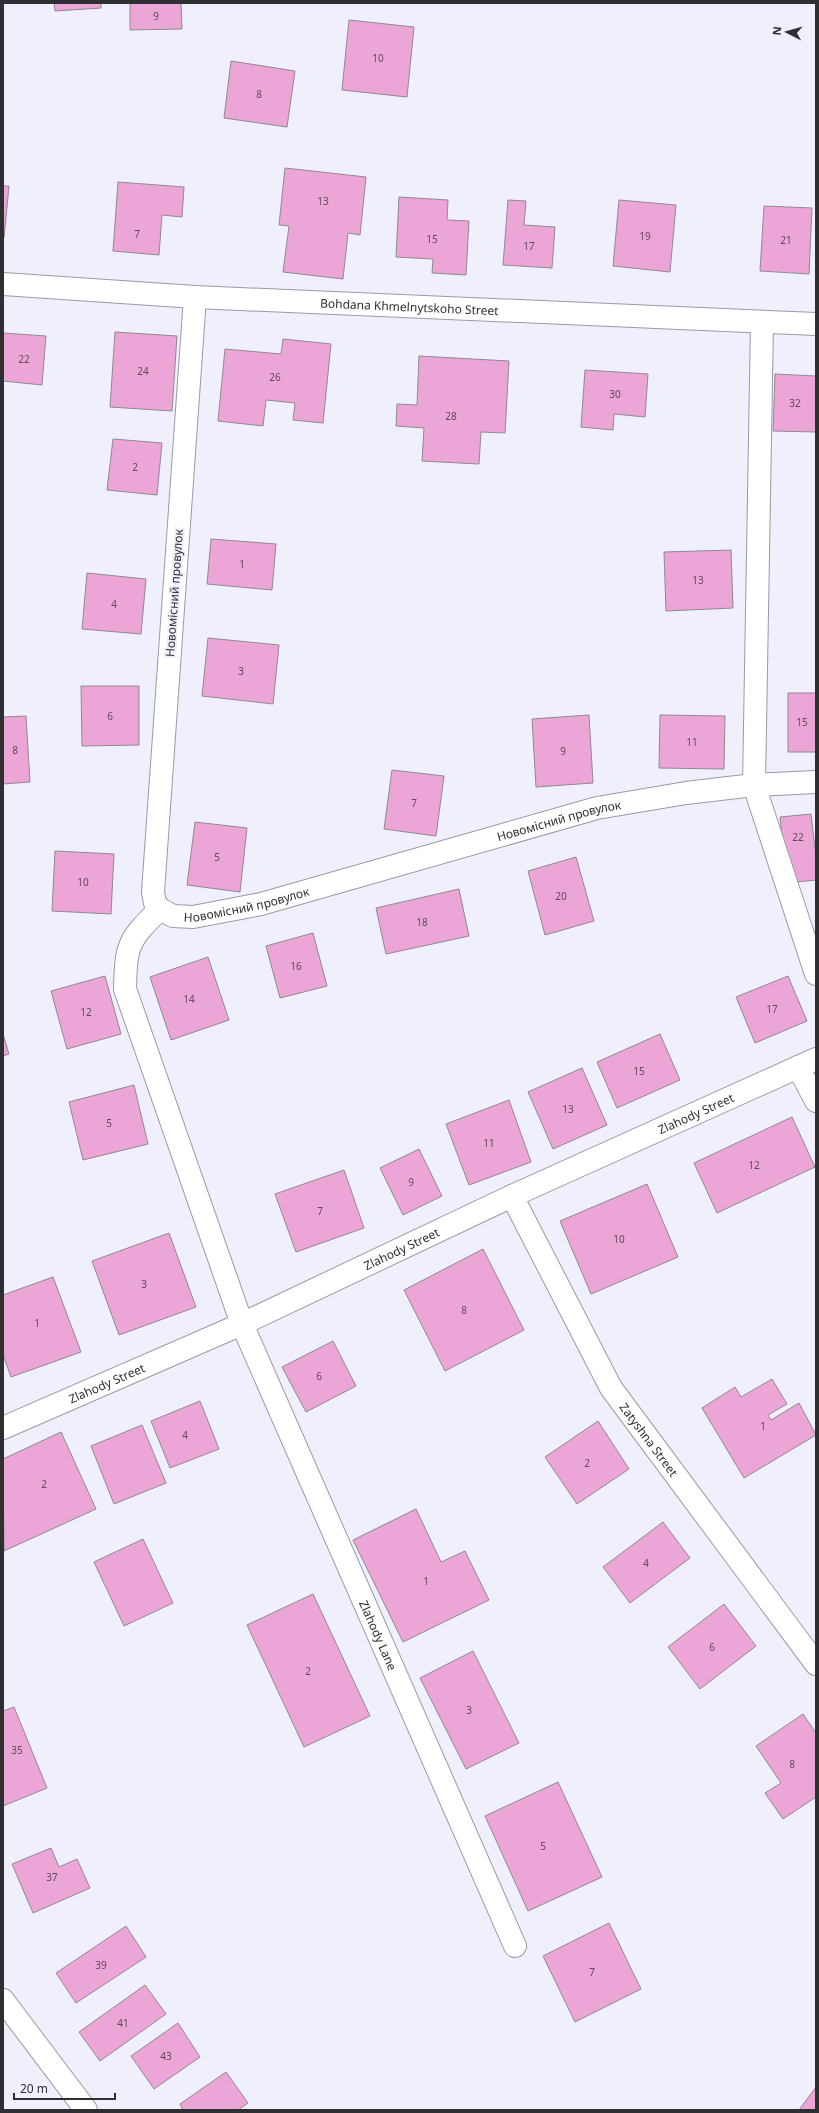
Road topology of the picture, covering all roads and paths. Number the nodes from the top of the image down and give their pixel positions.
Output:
1 (3, 284) edge
2 (195, 297) junction
3 (762, 322) junction
4 (816, 324) edge
5 (816, 782) edge
6 (754, 785) junction
7 (160, 909) junction
8 (816, 974) edge
9 (807, 1063) edge
10 (816, 1101) edge
11 (512, 1196) junction
12 (242, 1324) junction
13 (3, 1428) edge
14 (816, 1664) edge
15 (515, 1946) dead end
16 (3, 2000) edge
17 (86, 2110) edge

1 - 2 street, Bohdana Khmelnytskoho Street
2 - 3 street, Bohdana Khmelnytskoho Street
2 - 7 street, Новомісний провулок
3 - 4 street, Bohdana Khmelnytskoho Street
3 - 6 street
5 - 6 street, Новомісний провулок
6 - 7 street, Новомісний провулок
6 - 8 street
7 - 12 street, Zlahody Lane
9 - 10 street, Zlahody Street
9 - 11 street, Zlahody Street
11 - 12 street, Zlahody Street
11 - 14 street, Zatyshna Street
12 - 13 street, Zlahody Street
12 - 15 street, Zlahody Lane
16 - 17 street

